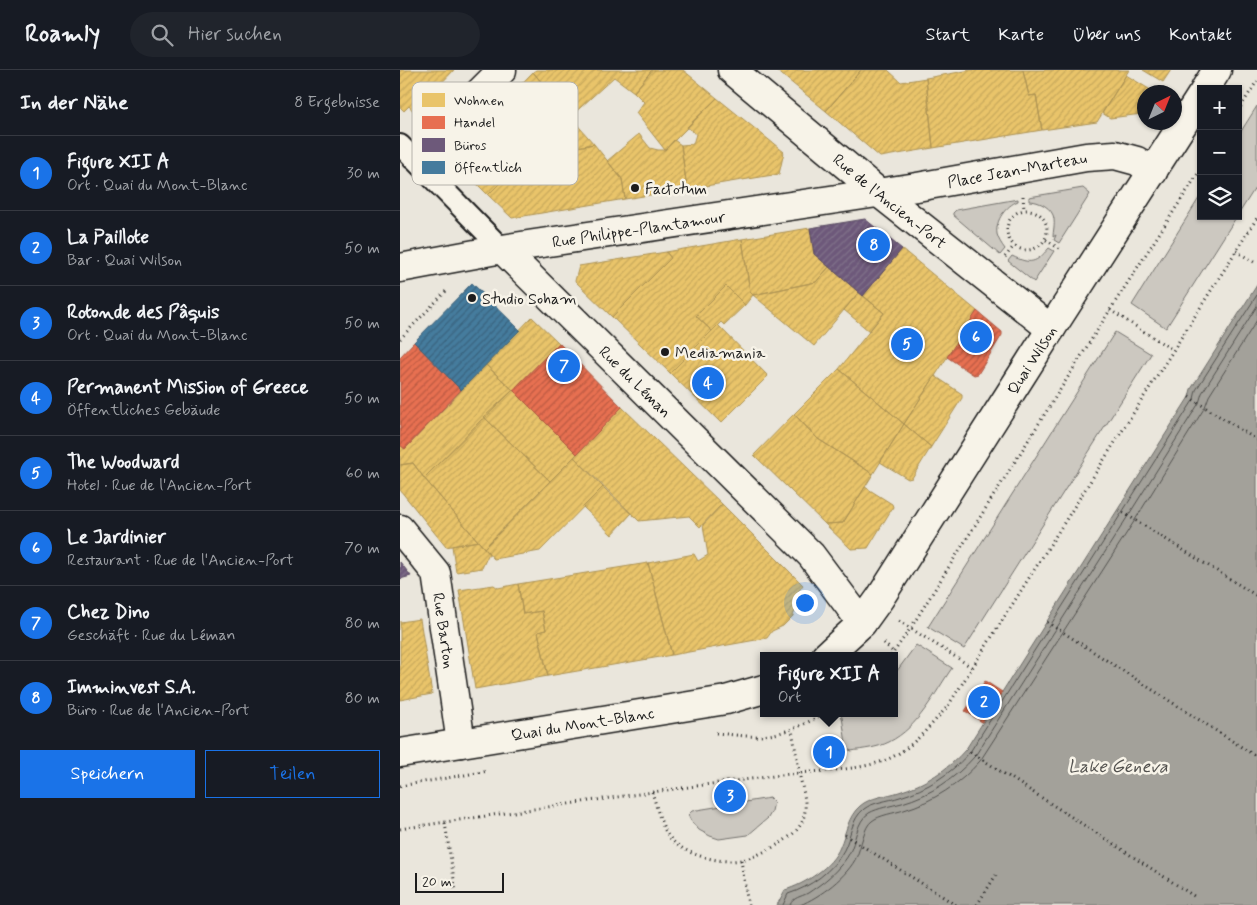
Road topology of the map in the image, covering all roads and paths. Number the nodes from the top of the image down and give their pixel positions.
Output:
1 (502, 70) edge
2 (732, 70) edge
3 (1217, 70) edge
4 (1257, 81) edge
5 (490, 82) edge
6 (1208, 85) edge
7 (1197, 102) edge
8 (1242, 105) edge
9 (1153, 172) junction
10 (1197, 175) edge
11 (439, 185) edge
12 (878, 192) junction
13 (1022, 193) dead end
14 (1024, 210) junction
15 (1257, 218) edge
16 (1046, 240) junction
17 (1014, 246) junction
18 (502, 249) junction
19 (1060, 249) dead end
20 (1236, 251) junction
21 (1002, 262) dead end
22 (1257, 264) edge
23 (400, 268) edge
24 (450, 287) dead end
25 (1110, 310) junction
26 (1051, 329) junction
27 (400, 338) edge
28 (1173, 350) junction
29 (1190, 396) dead end
30 (1257, 440) edge
31 (1119, 510) dead end
32 (400, 529) edge
33 (1257, 596) edge
34 (896, 620) dead end
35 (1047, 622) dead end
36 (862, 623) junction
37 (910, 629) junction
38 (830, 652) edge
39 (894, 652) edge
40 (973, 668) junction
41 (760, 690) edge
42 (816, 717) edge
43 (792, 729) junction
44 (708, 733) dead end
45 (461, 743) junction
46 (966, 749) dead end
47 (400, 753) edge
48 (1257, 757) edge
49 (494, 770) dead end
50 (799, 773) junction
51 (400, 786) edge
52 (652, 792) junction
53 (445, 822) junction
54 (400, 830) edge
55 (844, 835) dead end
56 (741, 860) junction
57 (996, 875) dead end
58 (456, 892) dead end
59 (1197, 898) dead end
60 (748, 905) edge
61 (956, 905) edge
62 (977, 905) edge

1 - 5 street
2 - 12 street, Rue de l'Ancien-Port
3 - 6 street
4 - 8 path
7 - 9 street, Quai Wilson
9 - 12 street, Place Jean-Marteau
9 - 26 street, Quai Wilson
10 - 25 path
11 - 18 street, Rue du Léman
12 - 18 street, Rue Philippe-Plantamour
12 - 26 street, Rue de l'Ancien-Port
13 - 14 path
14 - 16 path
14 - 17 path
15 - 20 path
16 - 17 path
16 - 19 path
17 - 21 path
18 - 23 street, Rue Philippe-Plantamour
18 - 36 street, Rue du Léman
20 - 22 path
20 - 28 path
24 - 27 path
25 - 28 path
25 - 37 path
26 - 36 street, Quai Wilson
28 - 40 path
29 - 30 path
31 - 33 path
32 - 45 street, Rue Barton
34 - 37 path
35 - 48 path
36 - 38 street
37 - 39 path
37 - 40 path
40 - 50 path
41 - 45 street, Quai du Mont-Blanc
42 - 43 path
43 - 44 path
43 - 50 path
45 - 47 street, Quai du Mont-Blanc
46 - 59 path
49 - 51 path
50 - 52 path
50 - 56 path
52 - 53 path
52 - 56 path
53 - 54 path
53 - 58 path
55 - 61 path
56 - 60 path
57 - 62 path

